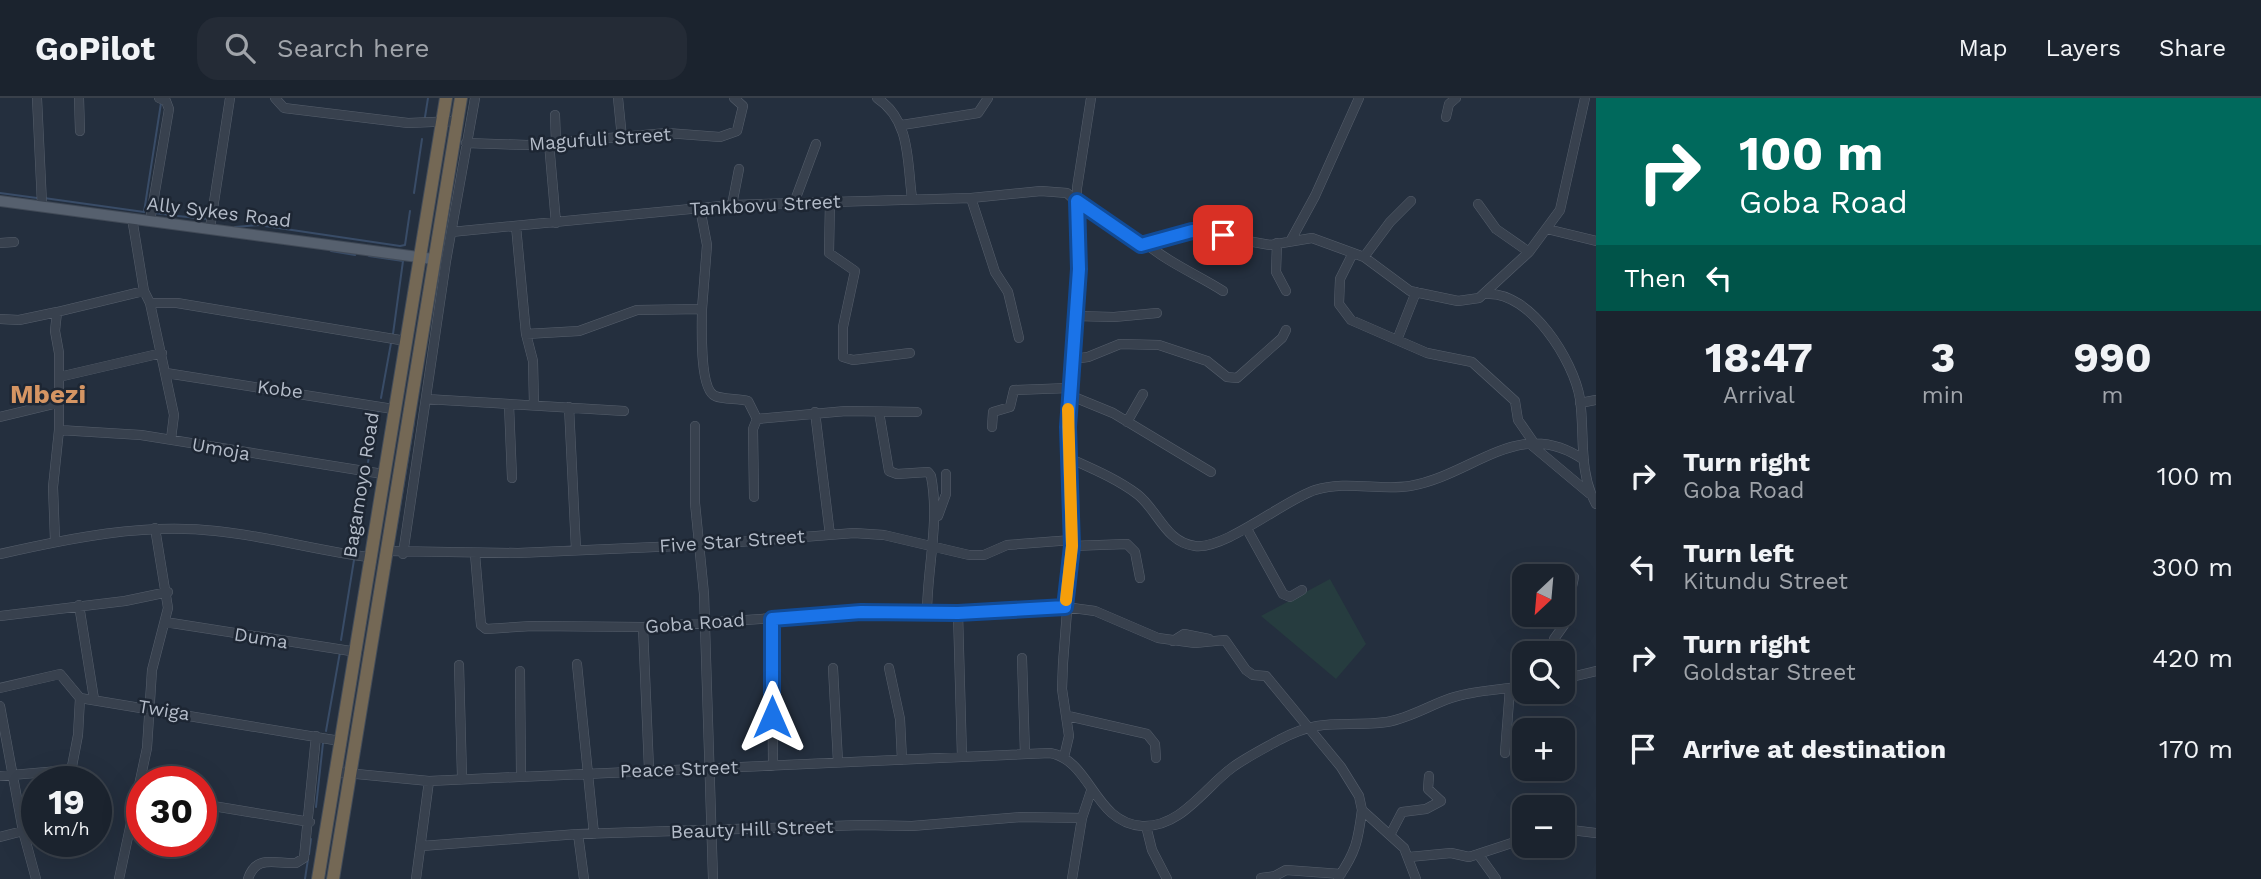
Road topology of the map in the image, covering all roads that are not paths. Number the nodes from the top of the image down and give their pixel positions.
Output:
1 (37, 98) edge
2 (79, 98) edge
3 (230, 98) edge
4 (275, 98) edge
5 (446, 98) edge
6 (461, 98) edge
7 (475, 98) edge
8 (618, 98) edge
9 (734, 98) edge
10 (988, 98) edge
11 (1091, 98) edge
12 (1359, 98) edge
13 (1456, 98) edge
14 (1585, 98) edge
15 (164, 99) edge
16 (883, 100) edge
17 (555, 115) dead end
18 (1446, 117) dead end
19 (441, 120) junction
20 (457, 121) junction
21 (902, 125) junction
22 (80, 131) dead end
23 (622, 138) junction
24 (466, 143) junction
25 (553, 143) junction
26 (816, 144) dead end
27 (739, 169) dead end
28 (912, 198) junction
29 (971, 198) junction
30 (0, 201) edge
31 (830, 201) junction
32 (1077, 201) junction
33 (1411, 201) dead end
34 (794, 203) junction
35 (42, 204) junction
36 (1478, 204) dead end
37 (732, 205) junction
38 (449, 208) junction
39 (700, 208) junction
40 (132, 218) junction
41 (150, 221) junction
42 (556, 223) junction
43 (516, 226) junction
44 (210, 228) junction
45 (1547, 229) junction
46 (451, 232) junction
47 (1291, 240) junction
48 (1596, 241) edge
49 (14, 242) dead end
50 (0, 243) edge
51 (1277, 243) junction
52 (1147, 244) junction
53 (1529, 252) junction
54 (1353, 253) junction
55 (419, 256) junction
56 (1364, 257) junction
57 (433, 258) junction
58 (144, 291) junction
59 (1223, 291) dead end
60 (1286, 291) dead end
61 (1416, 292) junction
62 (1487, 294) junction
63 (150, 303) junction
64 (702, 309) junction
65 (57, 313) junction
66 (1157, 313) dead end
67 (1076, 316) junction
68 (0, 319) edge
69 (1286, 330) dead end
70 (526, 334) junction
71 (1019, 338) dead end
72 (1397, 340) junction
73 (406, 341) junction
74 (162, 353) junction
75 (910, 353) dead end
76 (1073, 359) junction
77 (166, 373) junction
78 (59, 377) junction
79 (1069, 392) junction
80 (1143, 394) dead end
81 (426, 399) junction
82 (1596, 400) edge
83 (58, 403) junction
84 (1580, 403) junction
85 (509, 405) junction
86 (534, 405) junction
87 (569, 407) junction
88 (393, 409) junction
89 (624, 411) dead end
90 (815, 412) junction
91 (879, 412) junction
92 (917, 412) dead end
93 (0, 417) edge
94 (757, 419) junction
95 (1128, 422) junction
96 (695, 426) dead end
97 (992, 427) dead end
98 (59, 430) junction
99 (171, 439) junction
100 (1532, 443) junction
101 (1071, 459) junction
102 (1584, 460) junction
103 (1211, 472) dead end
104 (383, 474) junction
105 (946, 474) dead end
106 (512, 478) dead end
107 (754, 497) dead end
108 (1593, 499) edge
109 (937, 518) junction
110 (155, 528) junction
111 (1247, 529) junction
112 (830, 534) junction
113 (55, 540) junction
114 (1072, 543) junction
115 (701, 545) junction
116 (932, 547) junction
117 (576, 549) junction
118 (387, 551) junction
119 (0, 554) edge
120 (403, 554) junction
121 (475, 554) junction
122 (369, 557) junction
123 (1140, 578) dead end
124 (1302, 590) dead end
125 (168, 592) junction
126 (79, 605) junction
127 (1065, 607) junction
128 (958, 613) junction
129 (928, 614) junction
130 (0, 616) edge
131 (772, 619) junction
132 (165, 622) junction
133 (704, 622) junction
134 (643, 627) junction
135 (356, 652) junction
136 (1022, 658) dead end
137 (577, 664) dead end
138 (459, 665) dead end
139 (833, 668) dead end
140 (889, 668) dead end
141 (520, 671) dead end
142 (1596, 671) edge
143 (1575, 676) edge
144 (0, 688) edge
145 (1510, 688) joint
146 (80, 698) junction
147 (94, 699) junction
148 (150, 708) junction
149 (0, 709) edge
150 (1068, 716) junction
151 (1308, 727) junction
152 (316, 736) junction
153 (340, 741) junction
154 (1505, 752) dead end
155 (1025, 754) junction
156 (962, 757) junction
157 (1064, 757) junction
158 (1156, 758) dead end
159 (902, 760) junction
160 (838, 762) junction
161 (71, 766) edge
162 (145, 766) edge
163 (773, 766) junction
164 (710, 767) junction
165 (649, 769) junction
166 (336, 772) junction
167 (590, 772) junction
168 (21, 773) edge
169 (11, 774) junction
170 (349, 774) junction
171 (521, 775) junction
172 (0, 776) edge
173 (1429, 776) dead end
174 (462, 777) junction
175 (429, 781) junction
176 (1091, 791) junction
177 (217, 807) edge
178 (1362, 810) junction
179 (1082, 818) junction
180 (21, 822) edge
181 (310, 822) junction
182 (1146, 826) junction
183 (1575, 830) edge
184 (712, 831) junction
185 (21, 832) edge
186 (1596, 833) edge
187 (578, 834) junction
188 (594, 834) junction
189 (1390, 835) junction
190 (0, 837) edge
191 (1512, 843) edge
192 (422, 846) junction
193 (126, 850) edge
194 (1478, 854) junction
195 (30, 857) edge
196 (1409, 857) junction
197 (1339, 876) edge
198 (1261, 877) edge
199 (36, 879) edge
200 (119, 879) edge
201 (248, 879) edge
202 (318, 879) edge
203 (333, 879) edge
204 (416, 879) edge
205 (584, 879) edge
206 (713, 879) edge
207 (1060, 879) edge
208 (1072, 879) edge
209 (1167, 879) edge
210 (1416, 879) edge
211 (1496, 879) edge

1 - 35 street
2 - 22 street
3 - 44 street
4 - 19 street
5 - 19 highway, Bagamoyo Road
6 - 20 highway, Bagamoyo Road
7 - 24 street
8 - 23 street
9 - 23 street, Magufuli Street
10 - 21 street
11 - 32 street
12 - 47 street
13 - 18 street
14 - 45 street
15 - 41 street
16 - 21 street
17 - 25 street
19 - 20 street
19 - 55 highway, Bagamoyo Road
20 - 38 highway, Bagamoyo Road
21 - 28 street
23 - 25 street, Magufuli Street
24 - 25 street, Magufuli Street
24 - 38 street
25 - 42 street
26 - 34 street
27 - 37 street
28 - 29 street, Tankbovu Street
28 - 31 street, Tankbovu Street
29 - 32 street, Tankbovu Street
29 - 71 street
30 - 35 main road, Ally Sykes Road
31 - 34 street, Tankbovu Street
31 - 75 street
32 - 52 street, Tankbovu Street
32 - 67 street
33 - 56 street
34 - 37 street, Tankbovu Street
35 - 40 main road, Ally Sykes Road
36 - 53 street
37 - 39 street, Tankbovu Street
38 - 46 street
38 - 57 highway, Bagamoyo Road
39 - 42 street, Tankbovu Street
39 - 64 street
40 - 41 main road, Ally Sykes Road
40 - 58 street
41 - 44 main road, Ally Sykes Road
42 - 43 street, Tankbovu Street
43 - 46 street, Tankbovu Street
43 - 70 street
44 - 55 main road, Ally Sykes Road
45 - 48 street
45 - 53 street
46 - 81 street
47 - 51 street
47 - 54 street
49 - 50 street
51 - 52 street
51 - 60 street
52 - 59 street, Tankbovu Street
53 - 62 street
54 - 56 street
54 - 72 street
55 - 57 main road, Ally Sykes Road
55 - 73 highway, Bagamoyo Road
56 - 61 street
57 - 118 highway, Bagamoyo Road
58 - 63 street
58 - 65 street
61 - 62 street
61 - 72 street
62 - 84 street
63 - 73 street
63 - 74 street
64 - 70 street
64 - 94 street
65 - 68 street
65 - 78 street
66 - 67 street
67 - 76 street
69 - 76 street
70 - 86 street
72 - 100 street
73 - 88 highway, Bagamoyo Road
74 - 77 street
74 - 78 street
76 - 79 street
77 - 88 street, Kobe
77 - 99 street
78 - 83 street
79 - 95 street
79 - 97 street
79 - 101 street
80 - 95 street
81 - 85 street
81 - 120 street
82 - 84 street
83 - 93 street
83 - 98 street
84 - 102 street
85 - 86 street
85 - 106 street
86 - 87 street
87 - 89 street
87 - 117 street
88 - 104 highway, Bagamoyo Road
90 - 91 street
90 - 94 street
90 - 112 street
91 - 92 street
91 - 109 street
94 - 107 street
95 - 103 street
96 - 115 street
98 - 99 street, Umoja
98 - 113 street
99 - 104 street, Umoja
100 - 102 street
100 - 108 street
100 - 111 street
101 - 111 street
101 - 114 street
102 - 108 street
104 - 122 highway, Bagamoyo Road
105 - 109 street
109 - 116 street
110 - 113 street
110 - 122 street
110 - 125 street
111 - 124 street
112 - 115 street, Five Star Street
112 - 116 street, Five Star Street
113 - 119 street
114 - 116 street, Five Star Street
114 - 123 street, Five Star Street
114 - 127 street
115 - 117 street, Five Star Street
115 - 133 street
116 - 129 street
117 - 121 street, Five Star Street
118 - 120 street, Five Star Street
118 - 170 highway, Bagamoyo Road
120 - 121 street, Five Star Street
121 - 134 street, Goba Road
122 - 135 highway, Bagamoyo Road
125 - 126 street
125 - 132 street
126 - 130 street
126 - 147 street
127 - 128 street, Goba Road
127 - 150 street
127 - 151 street, Goba Road
128 - 129 street, Goba Road
128 - 156 street
129 - 131 street, Goba Road
131 - 133 street, Goba Road
131 - 163 street
132 - 135 street, Duma
132 - 148 street
133 - 134 street, Goba Road
133 - 164 street
134 - 165 street
135 - 153 highway, Bagamoyo Road
136 - 155 street
137 - 167 street
138 - 174 street
139 - 160 street
140 - 159 street
141 - 171 street
142 - 143 street
144 - 146 street
145 - 151 street
145 - 154 street
146 - 147 street, Twiga
146 - 161 street
147 - 148 street, Twiga
148 - 152 street, Twiga
148 - 162 street
149 - 169 street
150 - 157 street
150 - 158 street
151 - 178 street
151 - 182 street
152 - 153 street, Twiga
152 - 181 street
153 - 166 highway, Bagamoyo Road
155 - 156 street, Peace Street
155 - 157 street, Peace Street
156 - 159 street, Peace Street
157 - 176 street
159 - 160 street, Peace Street
160 - 163 street, Peace Street
163 - 164 street, Peace Street
164 - 165 street, Peace Street
164 - 184 street
165 - 167 street, Peace Street
166 - 170 street, Peace Street
166 - 202 highway, Bagamoyo Road
167 - 171 street, Peace Street
167 - 188 street
168 - 169 street
169 - 172 street
169 - 180 street
170 - 175 street, Peace Street
170 - 203 highway, Bagamoyo Road
171 - 174 street, Peace Street
173 - 189 street
174 - 175 street, Peace Street
175 - 192 street
176 - 179 street
176 - 182 street
177 - 181 street
178 - 189 street
178 - 197 street
179 - 184 street, Beauty Hill Street
179 - 208 street
181 - 201 street
182 - 209 street
183 - 186 street
184 - 188 street, Beauty Hill Street
184 - 206 street
185 - 190 street
187 - 188 street, Beauty Hill Street
187 - 192 street, Beauty Hill Street
187 - 205 street
189 - 196 street
191 - 194 street
192 - 204 street
193 - 200 street
194 - 196 street
194 - 211 street
195 - 199 street
196 - 210 street
197 - 198 street
207 - 208 street

